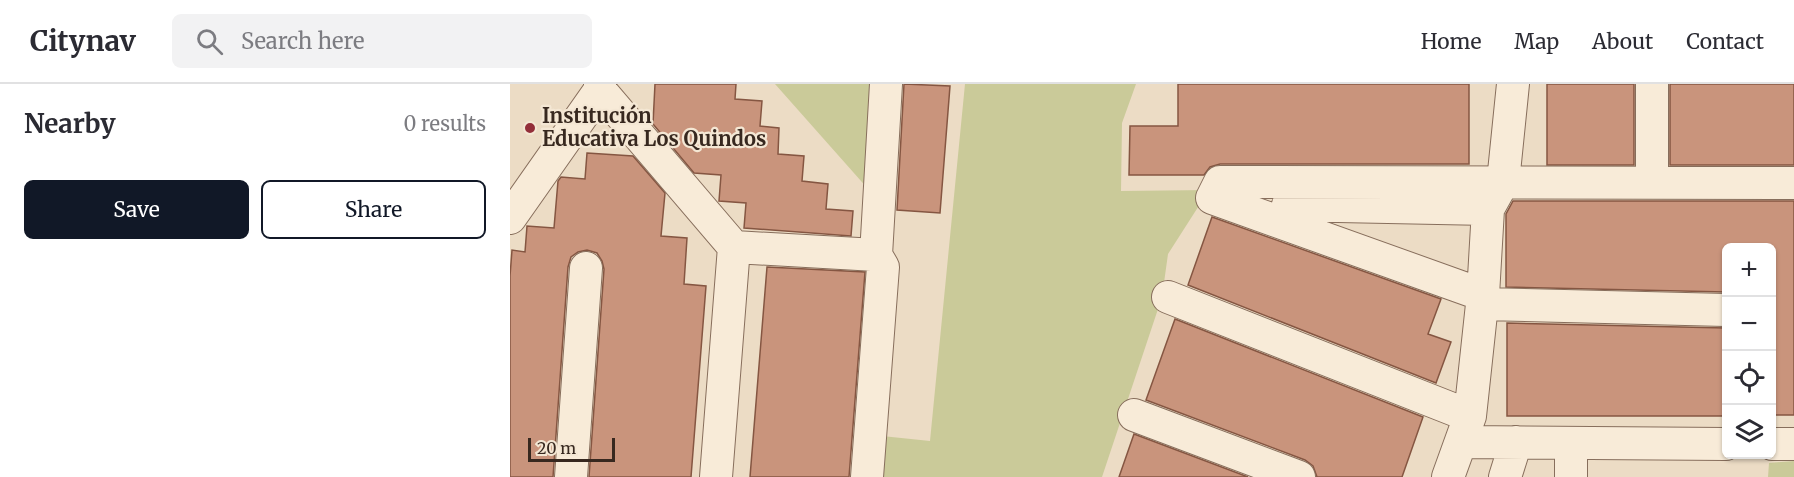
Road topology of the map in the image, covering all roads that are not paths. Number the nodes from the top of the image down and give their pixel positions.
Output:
1 (886, 84) edge
2 (1513, 84) edge
3 (1652, 84) edge
4 (600, 87) edge
5 (1652, 182) junction
6 (1794, 183) edge
7 (1496, 195) junction
8 (1288, 205) dead end
9 (510, 218) edge
10 (734, 247) junction
11 (876, 255) junction
12 (586, 268) dead end
13 (1168, 297) dead end
14 (1482, 299) junction
15 (1722, 310) edge
16 (1134, 415) dead end
17 (1466, 429) junction
18 (1516, 442) junction
19 (1571, 442) junction
20 (1722, 444) edge
21 (1776, 444) edge
22 (1794, 444) edge
23 (571, 477) edge
24 (716, 477) edge
25 (867, 477) edge
26 (1299, 477) edge
27 (1448, 477) edge
28 (1505, 477) edge
29 (1571, 477) edge

1 - 11 street
2 - 7 street
3 - 5 street
4 - 9 street
4 - 10 street
5 - 6 street
5 - 7 street
7 - 8 street
7 - 14 street
7 - 14 street
10 - 11 street
10 - 24 street
11 - 25 street
12 - 23 street
13 - 17 street
14 - 15 street
14 - 17 street
16 - 26 street
17 - 18 street
17 - 27 street
18 - 19 street
18 - 28 street
19 - 20 street
19 - 29 street
21 - 22 street

